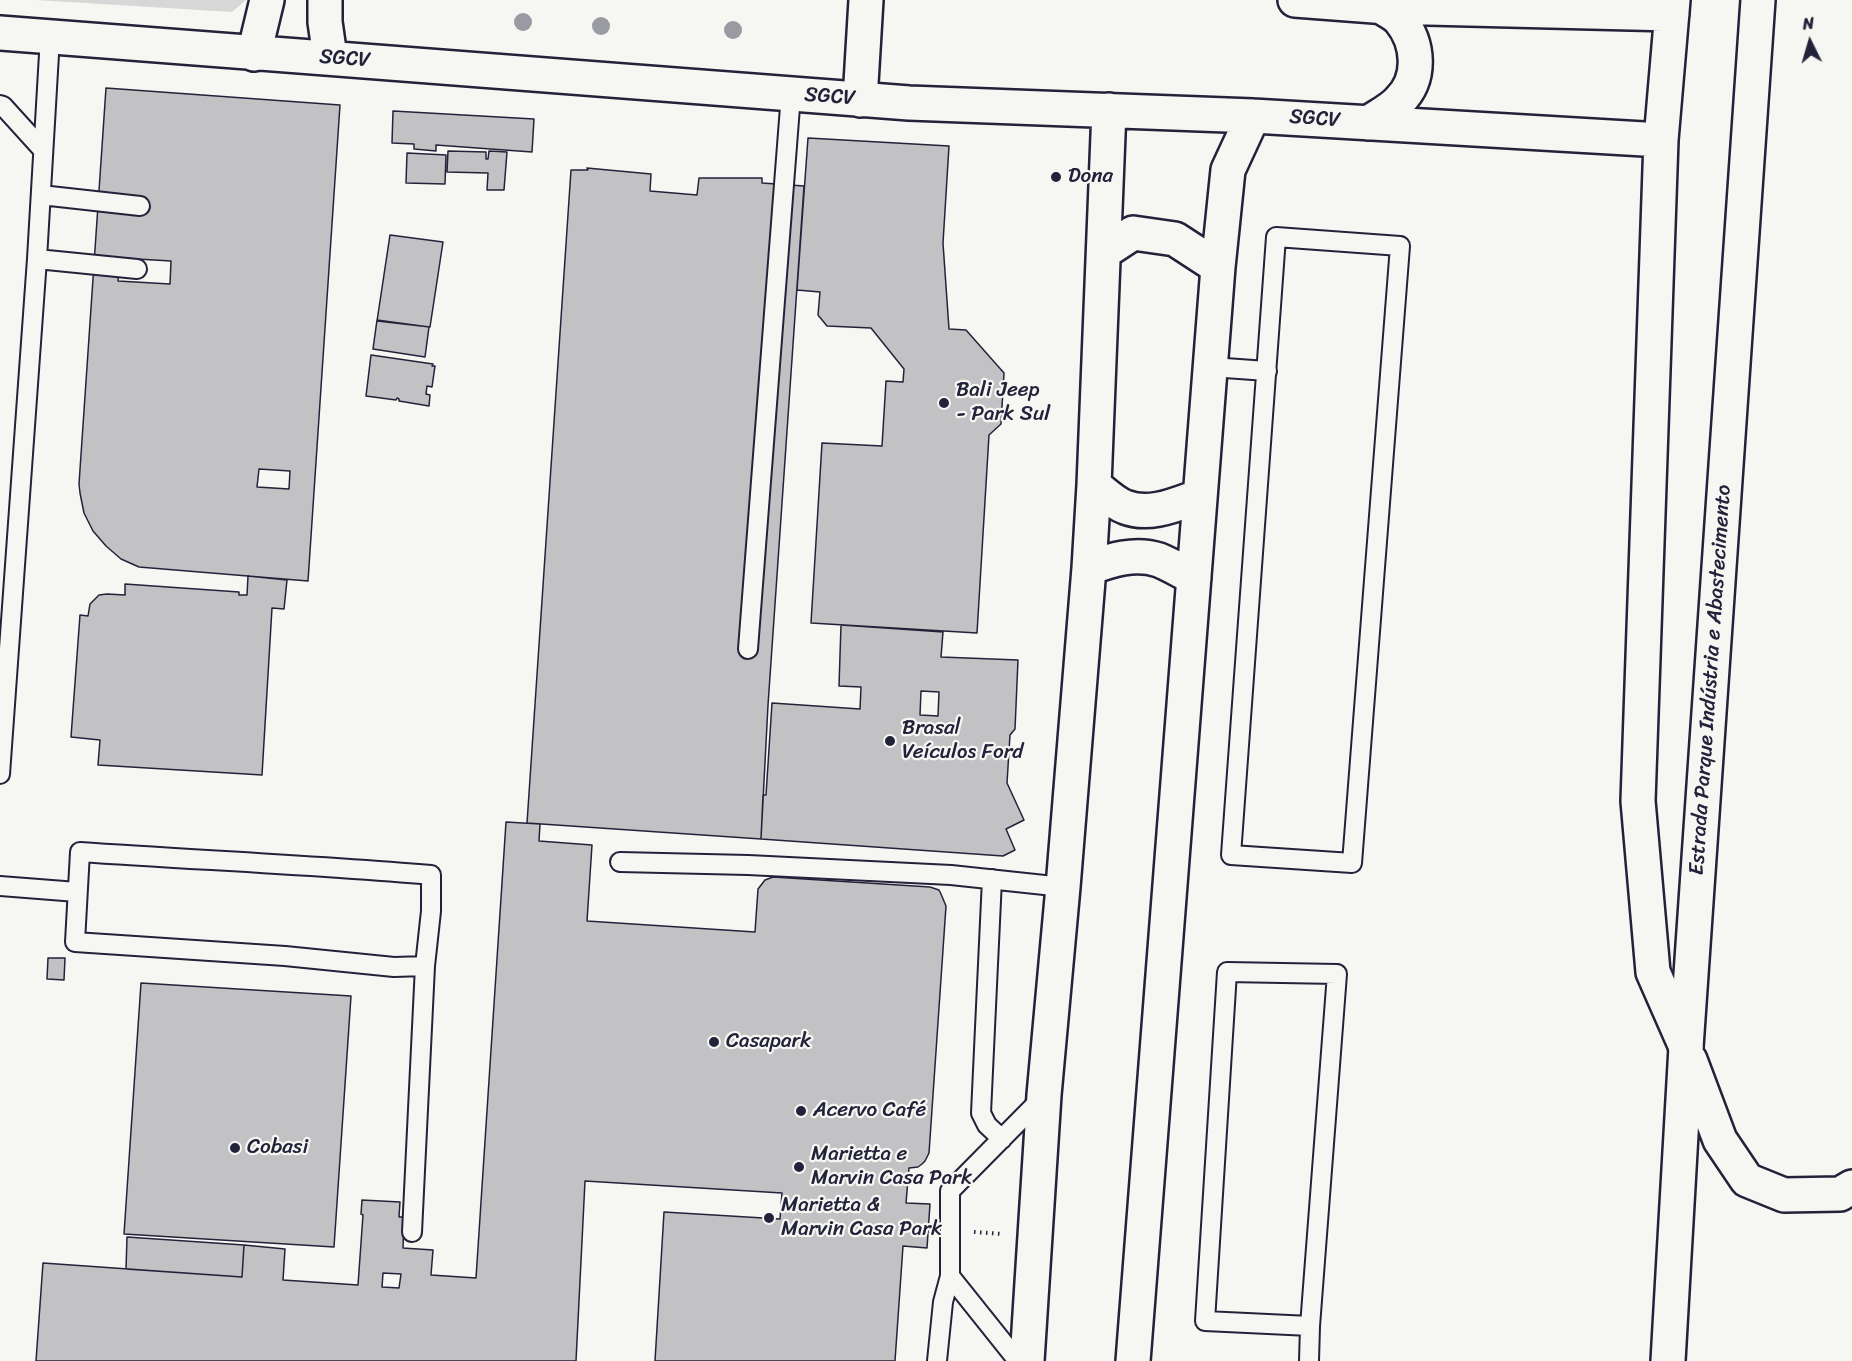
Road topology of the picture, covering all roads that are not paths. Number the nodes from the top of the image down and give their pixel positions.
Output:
1 (267, 0) edge
2 (324, 0) edge
3 (866, 0) edge
4 (1295, 0) edge
5 (1758, 0) edge
6 (1380, 6) junction
7 (1672, 7) edge
8 (0, 33) edge
9 (50, 37) junction
10 (254, 54) junction
11 (330, 57) junction
12 (791, 94) junction
13 (860, 100) junction
14 (0, 105) edge
15 (1109, 110) junction
16 (1253, 116) junction
17 (1368, 123) junction
18 (1661, 140) junction
19 (43, 150) junction
20 (40, 195) junction
21 (140, 206) dead end
22 (1104, 252) junction
23 (36, 259) junction
24 (1218, 267) junction
25 (137, 268) dead end
26 (1211, 367) junction
27 (1267, 371) junction
28 (1094, 485) junction
29 (1200, 496) junction
30 (1089, 568) junction
31 (1194, 578) junction
32 (748, 649) dead end
33 (0, 769) edge
34 (620, 862) dead end
35 (992, 879) junction
36 (0, 886) edge
37 (1063, 887) junction
38 (77, 892) junction
39 (425, 966) junction
40 (1686, 1047) junction
41 (1044, 1095) junction
42 (1002, 1139) junction
43 (1852, 1187) edge
44 (412, 1232) dead end
45 (950, 1276) junction
46 (1310, 1326) junction
47 (937, 1361) edge
48 (1018, 1361) edge
49 (1027, 1361) edge
50 (1133, 1361) edge
51 (1309, 1361) edge
52 (1668, 1361) edge

1 - 10 main road
2 - 11 main road
3 - 13 main road
4 - 6 main road
5 - 40 main road, Estrada Parque Indústria e Abastecimento
6 - 7 main road
6 - 17 main road
7 - 18 main road
8 - 9 main road, SGCV
9 - 10 main road, SGCV
9 - 19 lane
10 - 11 main road, SGCV
11 - 12 main road, SGCV
12 - 13 main road, SGCV
12 - 32 lane
13 - 15 main road, SGCV
14 - 19 lane
15 - 16 main road, SGCV
15 - 22 main road
16 - 17 main road, SGCV
16 - 24 main road
17 - 18 main road, SGCV
18 - 40 main road
19 - 20 lane
20 - 21 lane
20 - 23 lane
22 - 24 main road
22 - 28 main road
23 - 25 lane
23 - 33 lane
24 - 26 main road
26 - 27 lane
26 - 29 main road
27 - 27 lane
28 - 29 main road
28 - 30 main road
29 - 31 main road
30 - 31 main road
30 - 37 main road
31 - 50 main road
34 - 35 lane
35 - 37 lane
35 - 42 lane
36 - 38 lane
37 - 41 main road
38 - 39 lane
38 - 39 lane
39 - 44 lane
40 - 43 main road
40 - 52 main road, Estrada Parque Indústria e Abastecimento
41 - 42 lane
41 - 49 main road
42 - 45 lane
45 - 47 lane
45 - 48 lane
46 - 46 lane
46 - 51 lane

